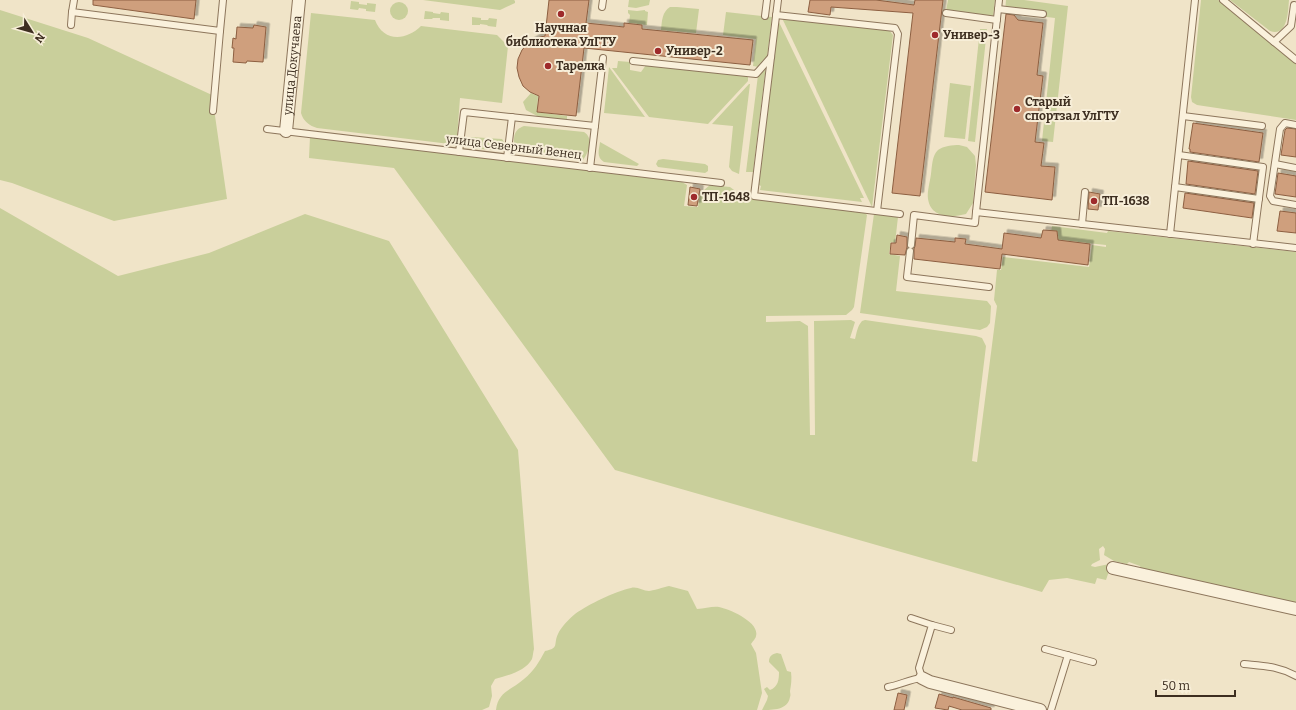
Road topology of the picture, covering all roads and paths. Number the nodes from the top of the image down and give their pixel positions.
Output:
1 (74, 0) edge
2 (224, 0) edge
3 (299, 0) edge
4 (603, 0) edge
5 (767, 0) edge
6 (778, 0) edge
7 (999, 0) edge
8 (1194, 0) edge
9 (1223, 0) edge
10 (1294, 5) dead end
11 (602, 7) dead end
12 (998, 8) junction
13 (72, 12) junction
14 (946, 13) dead end
15 (1043, 14) dead end
16 (776, 15) junction
17 (765, 16) dead end
18 (997, 20) junction
19 (71, 24) dead end
20 (220, 31) junction
21 (1274, 42) junction
22 (771, 57) junction
23 (603, 58) dead end
24 (1296, 60) edge
25 (634, 61) dead end
26 (213, 111) dead end
27 (1183, 116) junction
28 (512, 117) junction
29 (1296, 125) edge
30 (595, 126) junction
31 (1262, 126) dead end
32 (267, 129) dead end
33 (286, 131) junction
34 (459, 152) junction
35 (1179, 155) junction
36 (507, 158) junction
37 (1275, 164) junction
38 (590, 168) junction
39 (1296, 168) edge
40 (721, 183) dead end
41 (1175, 187) junction
42 (1085, 192) dead end
43 (1259, 199) junction
44 (1296, 205) edge
45 (877, 211) junction
46 (976, 212) junction
47 (900, 214) dead end
48 (1082, 224) junction
49 (1170, 234) junction
50 (1253, 244) junction
51 (1296, 248) edge
52 (989, 287) dead end
53 (1113, 568) dead end
54 (1296, 609) edge
55 (911, 618) dead end
56 (932, 625) junction
57 (951, 630) dead end
58 (1045, 649) dead end
59 (1068, 655) junction
60 (1092, 662) dead end
61 (1244, 664) dead end
62 (1296, 676) edge
63 (922, 678) junction
64 (888, 688) dead end
65 (1040, 710) edge
66 (1051, 710) edge

1 - 13 lane
2 - 20 lane
3 - 33 street, улица Докучаева
4 - 11 lane
5 - 17 lane
6 - 16 lane
7 - 12 lane
8 - 27 lane
9 - 21 lane
10 - 21 lane
12 - 15 lane
12 - 18 lane
13 - 19 lane
13 - 20 lane
14 - 18 lane
16 - 22 lane
16 - 45 lane
18 - 46 lane
20 - 26 lane
21 - 24 lane
22 - 25 lane
22 - 45 lane
23 - 30 lane
27 - 31 lane
27 - 35 lane
28 - 30 lane
28 - 34 lane
28 - 36 lane
29 - 37 lane
30 - 38 lane
32 - 33 lane, улица Северный Венец
33 - 34 lane, улица Северный Венец
34 - 36 lane, улица Северный Венец
35 - 41 lane
35 - 43 lane
36 - 38 lane, улица Северный Венец
37 - 39 lane
37 - 44 lane
38 - 40 lane, улица Северный Венец
41 - 43 lane
41 - 49 lane
42 - 48 lane
43 - 50 lane
45 - 47 lane
46 - 48 lane
46 - 52 lane
48 - 49 lane
49 - 50 lane
50 - 51 lane
53 - 54 street
55 - 56 lane
56 - 57 lane
56 - 63 lane
58 - 59 lane
59 - 60 lane
59 - 66 lane
61 - 62 lane
63 - 64 lane
63 - 65 street

